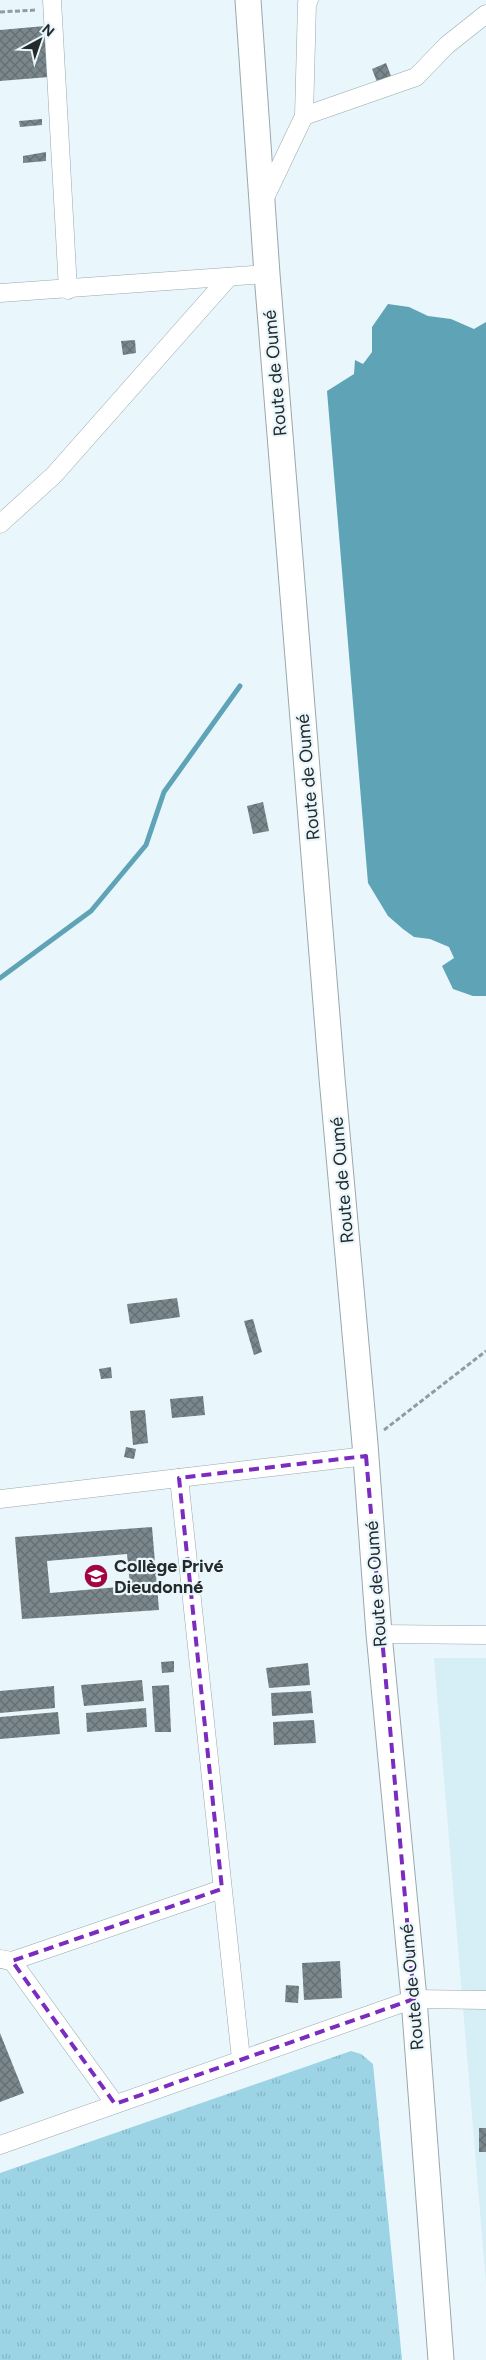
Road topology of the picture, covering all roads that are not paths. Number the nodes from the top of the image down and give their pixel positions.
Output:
1 (248, 0) edge
2 (309, 0) edge
3 (52, 4) edge
4 (486, 14) edge
5 (304, 116) junction
6 (262, 206) junction
7 (267, 274) junction
8 (229, 277) junction
9 (68, 290) junction
10 (0, 293) edge
11 (0, 524) edge
12 (366, 1450) junction
13 (179, 1478) junction
14 (0, 1499) edge
15 (379, 1634) junction
16 (486, 1636) edge
17 (222, 1889) junction
18 (6, 1960) edge
19 (414, 1999) junction
20 (486, 2000) edge
21 (241, 2060) junction
22 (115, 2104) junction
23 (0, 2145) edge
24 (441, 2360) edge

1 - 6 main road, Route de Oumé
2 - 5 street
3 - 9 street
4 - 5 street
5 - 6 street
6 - 7 main road, Route de Oumé
7 - 8 street
7 - 12 main road, Route de Oumé
8 - 9 street
8 - 11 street
9 - 10 street
12 - 13 street
12 - 15 main road, Route de Oumé
13 - 14 street
13 - 17 street
15 - 16 street
15 - 19 main road, Route de Oumé
17 - 18 street
17 - 21 street
18 - 22 street
19 - 20 street
19 - 21 street
19 - 24 main road, Route de Oumé
21 - 22 street
22 - 23 street

